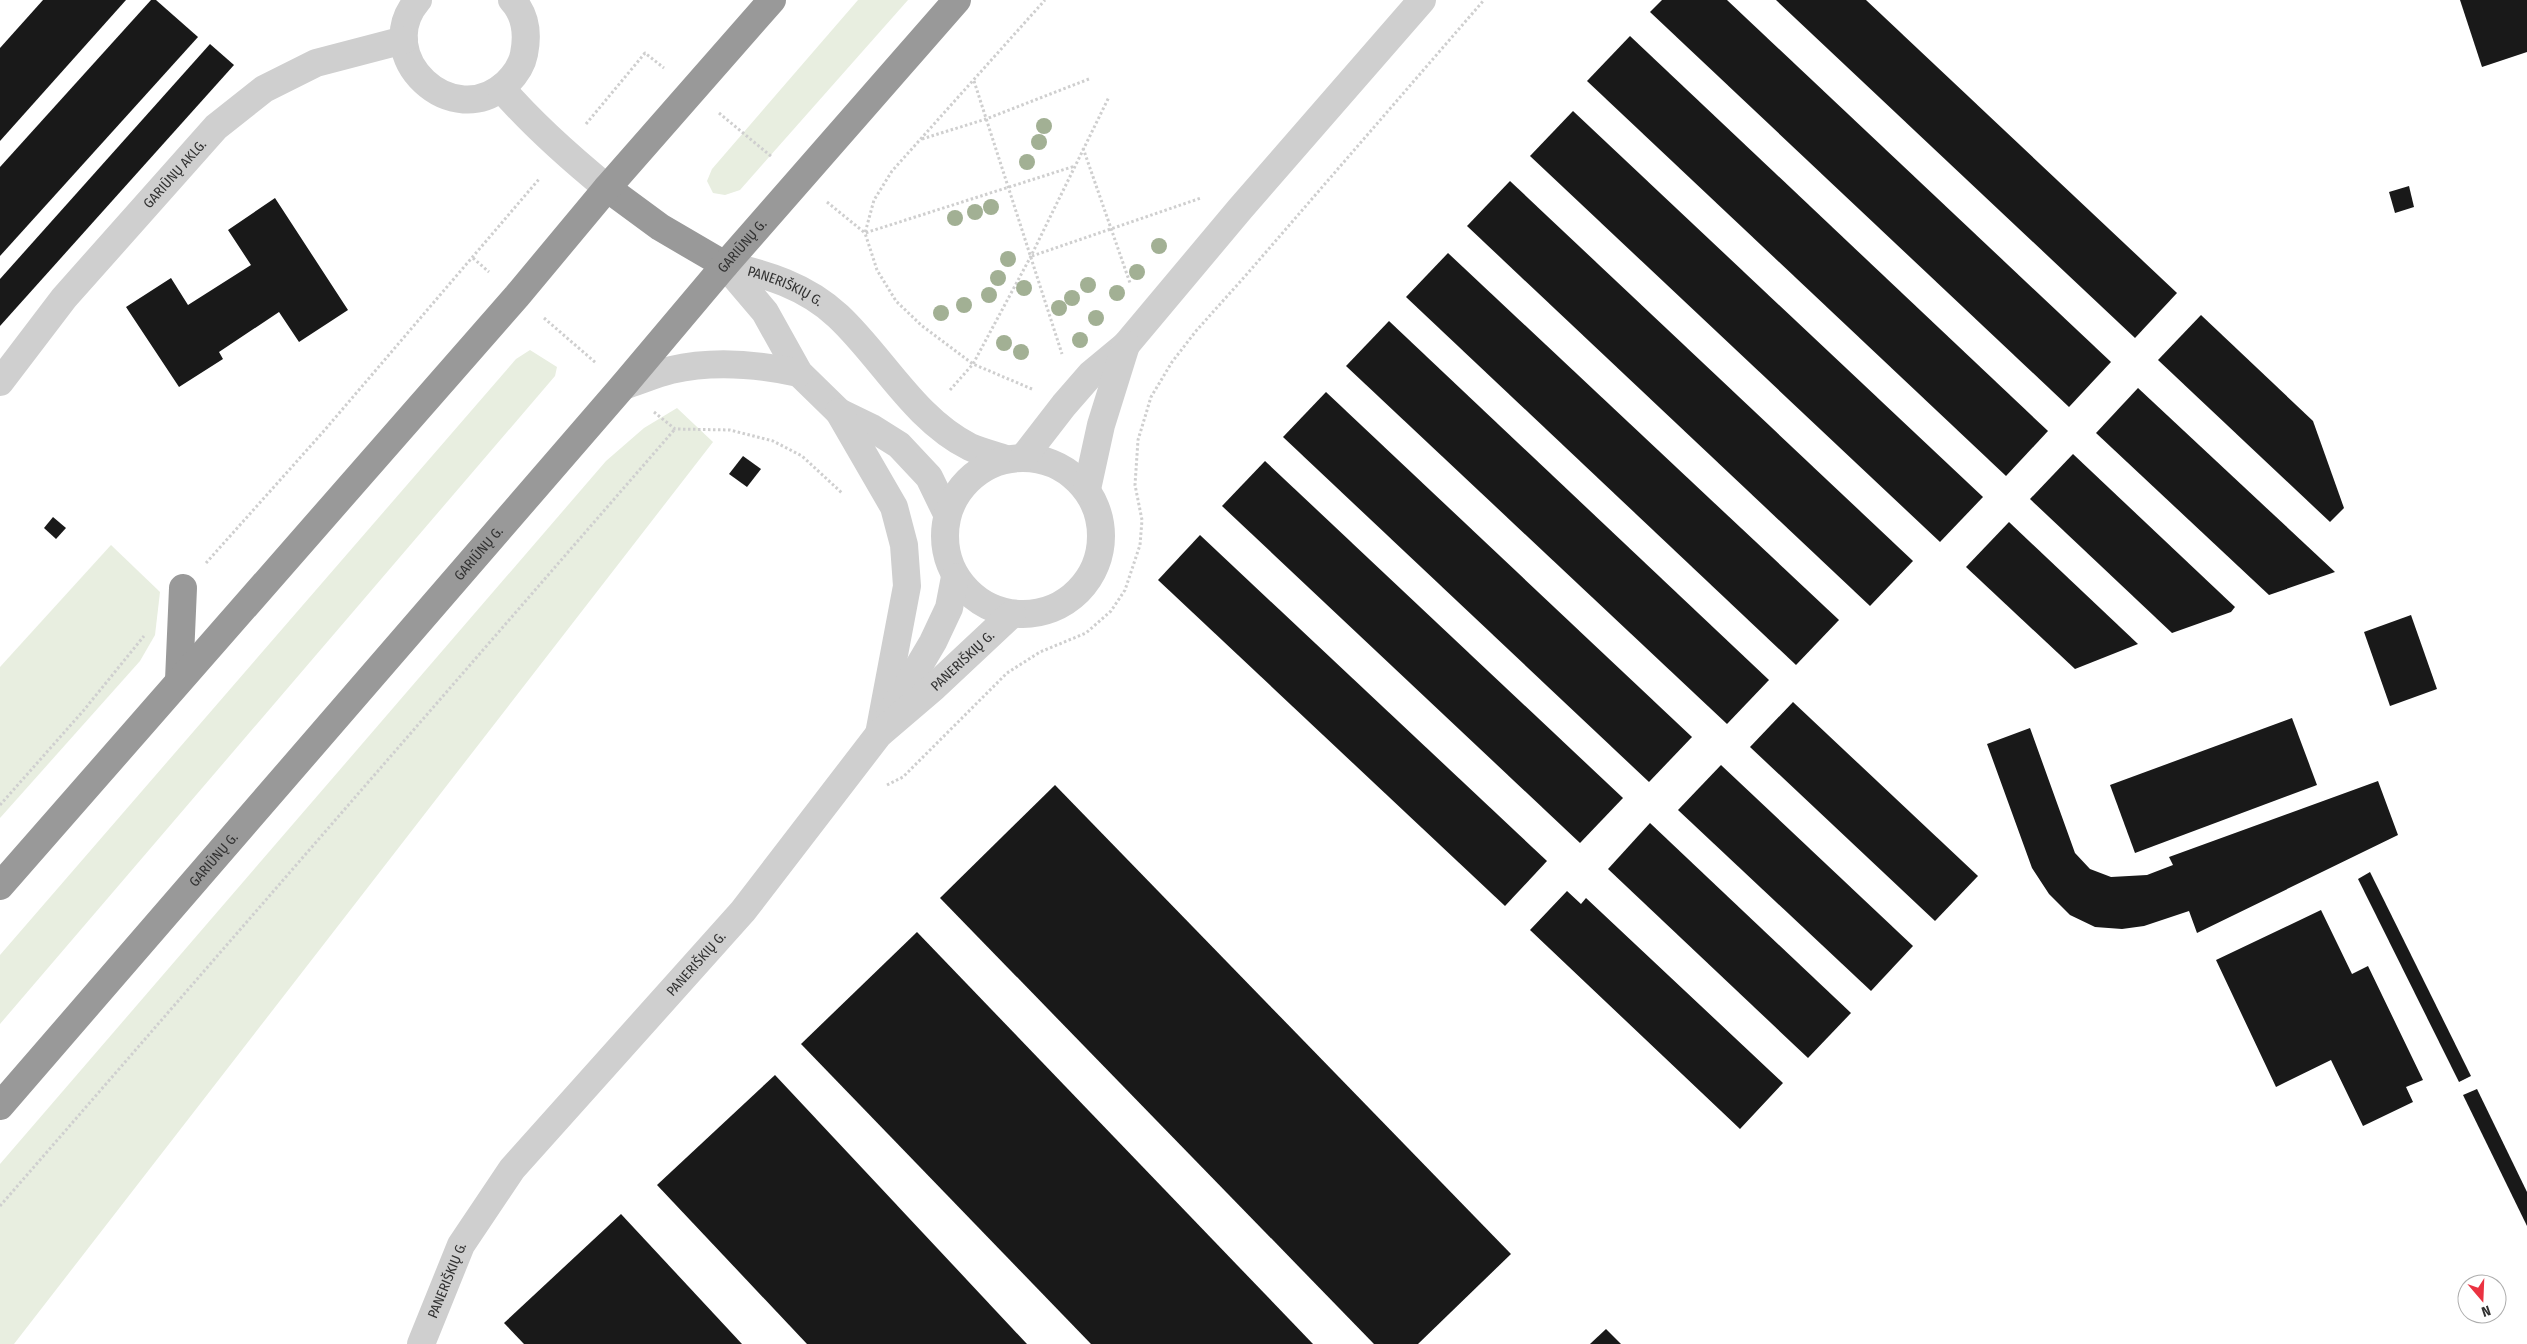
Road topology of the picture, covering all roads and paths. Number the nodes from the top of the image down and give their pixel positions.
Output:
1 (418, 0) edge
2 (512, 0) edge
3 (772, 0) edge
4 (957, 0) edge
5 (1045, 0) edge
6 (1422, 0) edge
7 (1484, 0) edge
8 (404, 40) junction
9 (645, 53) dead end
10 (1089, 79) dead end
11 (974, 81) junction
12 (501, 88) junction
13 (692, 91) junction
14 (1109, 97) dead end
15 (986, 118) junction
16 (922, 139) junction
17 (1084, 148) junction
18 (1075, 166) junction
19 (801, 180) junction
20 (1008, 186) junction
21 (607, 188) junction
22 (1210, 195) dead end
23 (1111, 229) junction
24 (865, 233) junction
25 (1031, 256) junction
26 (725, 265) junction
27 (517, 296) junction
28 (1144, 322) junction
29 (1126, 345) junction
30 (1063, 356) dead end
31 (799, 373) junction
32 (0, 382) edge
33 (623, 386) junction
34 (839, 412) junction
35 (675, 430) junction
36 (1014, 459) junction
37 (1086, 489) junction
38 (843, 494) dead end
39 (948, 514) junction
40 (955, 576) junction
41 (183, 588) joint
42 (1012, 614) junction
43 (146, 634) dead end
44 (179, 680) junction
45 (879, 734) junction
46 (886, 785) dead end
47 (0, 805) edge
48 (0, 886) edge
49 (0, 1106) edge
50 (0, 1206) edge
51 (421, 1344) edge

1 - 8 street
2 - 12 street
3 - 13 highway
4 - 19 highway, GARIŪNŲ G.
5 - 11 path
6 - 28 street
7 - 46 path
8 - 12 street
8 - 32 street, GARIŪNŲ AKLG.
9 - 13 path
10 - 15 path
11 - 15 path
11 - 16 path
12 - 21 street
13 - 19 path
13 - 21 highway
14 - 17 path
15 - 16 path
15 - 20 path
16 - 24 path
17 - 18 path
17 - 23 path
18 - 20 path
18 - 25 path
19 - 24 path
19 - 26 highway, GARIŪNŲ G.
20 - 24 path
20 - 25 path
21 - 26 highway
21 - 27 highway
22 - 23 path
23 - 25 path
23 - 28 path
24 - 25 path
25 - 30 path
26 - 31 street, PANERIŠKIŲ G.
26 - 33 highway, GARIŪNŲ G.
26 - 36 street, PANERIŠKIŲ G.
27 - 33 path
27 - 41 path
27 - 44 highway
28 - 29 street
29 - 36 street
29 - 37 street
31 - 33 street
31 - 34 street, PANERIŠKIŲ G.
33 - 35 path
33 - 49 highway, GARIŪNŲ G.
34 - 39 street, PANERIŠKIŲ G.
34 - 45 street
35 - 38 path
35 - 50 path
36 - 37 street, PANERIŠKIŲ G.
36 - 39 street, PANERIŠKIŲ G.
37 - 42 street, PANERIŠKIŲ G.
39 - 40 street, PANERIŠKIŲ G.
40 - 42 street, PANERIŠKIŲ G.
40 - 45 street
41 - 44 highway
42 - 45 street, PANERIŠKIŲ G.
43 - 47 path
44 - 48 highway
45 - 51 street, PANERIŠKIŲ G.

